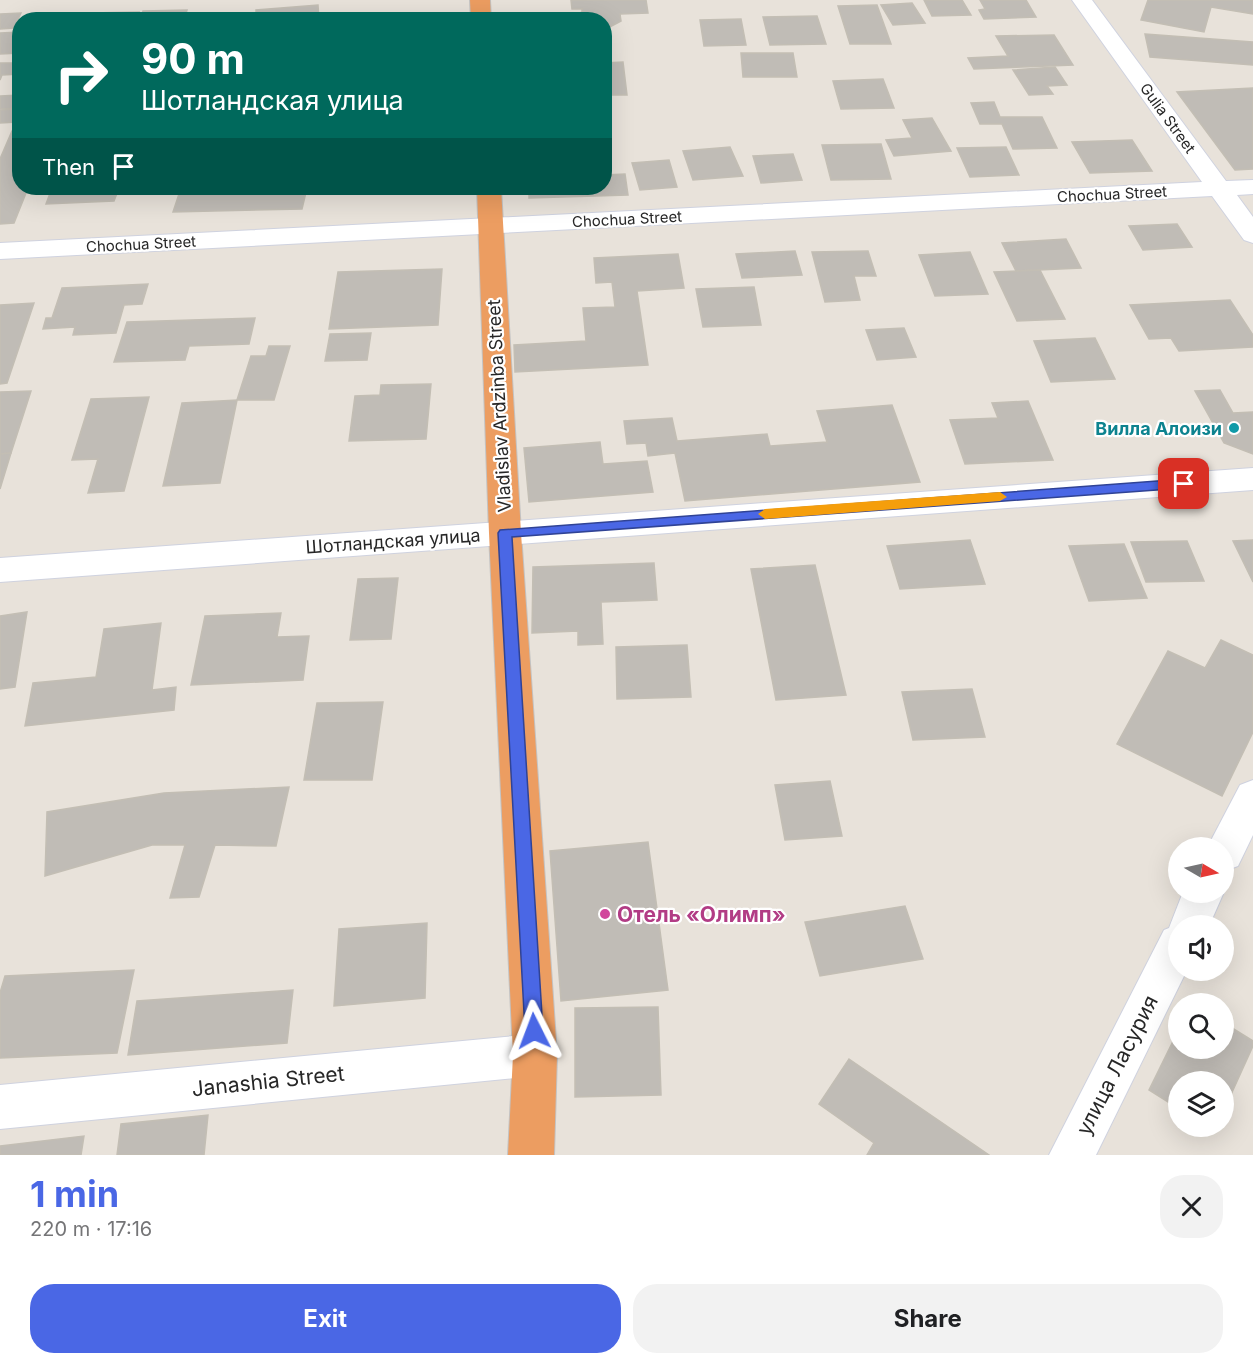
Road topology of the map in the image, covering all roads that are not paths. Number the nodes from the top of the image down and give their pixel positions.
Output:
1 (1082, 0) edge
2 (1253, 187) edge
3 (1219, 189) junction
4 (489, 195) edge
5 (490, 226) junction
6 (1253, 235) edge
7 (0, 251) edge
8 (1253, 478) edge
9 (505, 533) junction
10 (0, 570) edge
11 (1253, 796) edge
12 (1232, 837) edge
13 (1168, 965) edge
14 (535, 1055) junction
15 (0, 1107) edge
16 (531, 1155) edge
17 (1072, 1155) edge

1 - 3 street, Gulia Street
2 - 3 street, Chochua Street
3 - 5 street, Chochua Street
3 - 6 street, Gulia Street
4 - 5 highway, Vladislav Ardzinba Street
5 - 7 street, Chochua Street
5 - 9 highway, Vladislav Ardzinba Street
8 - 9 street, Шотландская улица
9 - 10 street, Шотландская улица
9 - 14 highway, Vladislav Ardzinba Street
11 - 12 street
13 - 17 street, улица Ласурия
14 - 15 street, Janashia Street
14 - 16 highway, Vladislav Ardzinba Street

